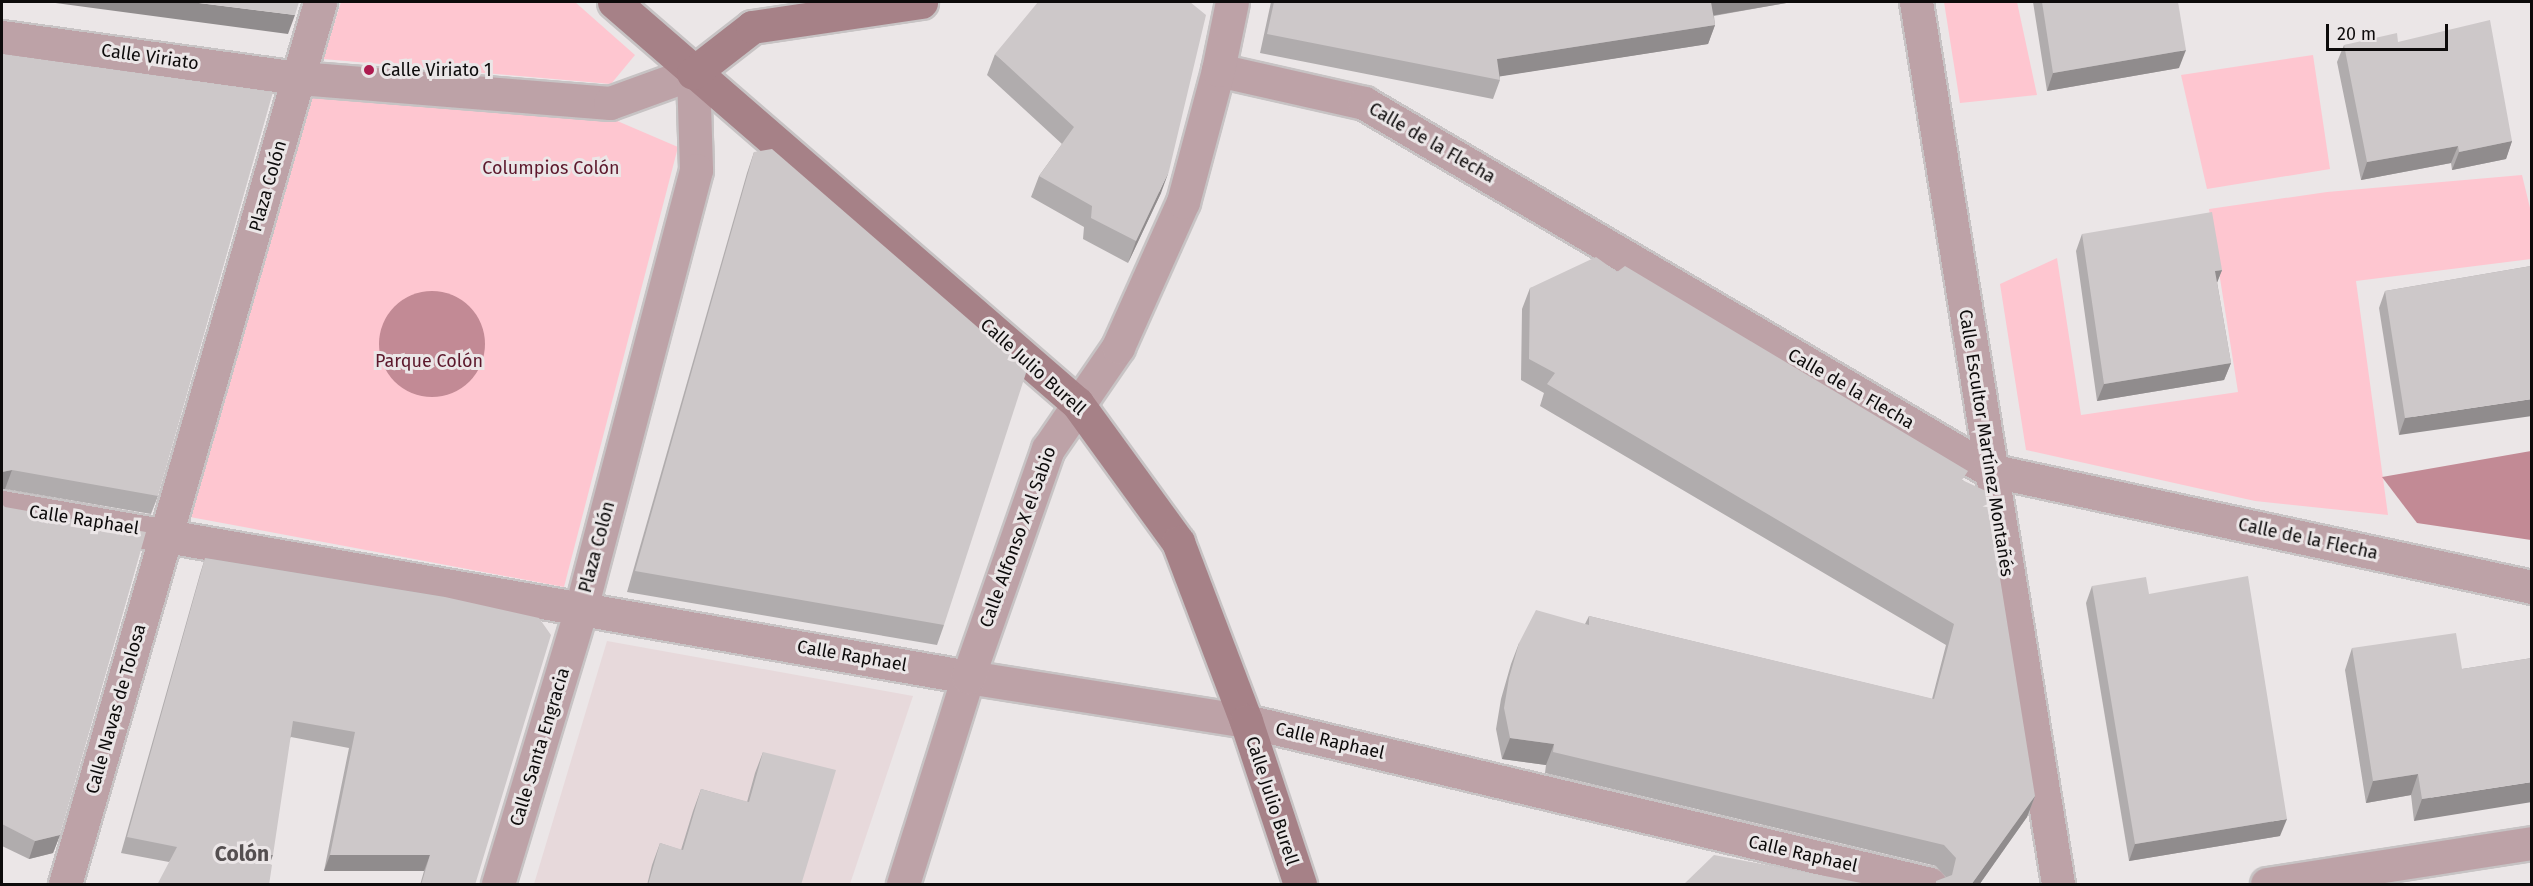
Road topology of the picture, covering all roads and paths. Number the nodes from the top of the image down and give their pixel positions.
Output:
1 (320, 2) edge
2 (614, 2) edge
3 (921, 2) edge
4 (1232, 2) edge
5 (1916, 2) edge
6 (2, 37) edge
7 (1218, 70) junction
8 (693, 73) junction
9 (299, 78) junction
10 (1077, 403) junction
11 (1989, 470) junction
12 (2, 507) edge
13 (167, 534) junction
14 (2532, 587) edge
15 (581, 609) junction
16 (968, 676) junction
17 (1246, 721) junction
18 (2532, 843) edge
19 (65, 885) edge
20 (498, 885) edge
21 (903, 885) edge
22 (1300, 885) edge
23 (1930, 885) edge
24 (2058, 885) edge
25 (2267, 885) edge

1 - 9 street, Plaza Colón
2 - 8 main road, Calle Julio Burell
3 - 8 main road
4 - 7 street, Calle Alfonso X el Sabio
5 - 11 street, Calle Escultor Martínez Montañés
6 - 9 street, Calle Viriato
7 - 10 street, Calle Alfonso X el Sabio
7 - 11 street, Calle de la Flecha
8 - 9 street
8 - 10 main road, Calle Julio Burell
8 - 15 street, Plaza Colón
9 - 13 street, Plaza Colón
10 - 16 street, Calle Alfonso X el Sabio
10 - 17 main road, Calle Julio Burell
11 - 14 street, Calle de la Flecha
11 - 24 street, Calle Escultor Martínez Montañés
12 - 13 street, Calle Raphael
13 - 15 street, Plaza Colón
13 - 19 street, Calle Navas de Tolosa
15 - 16 street, Calle Raphael
15 - 20 street, Calle Santa Engracia
16 - 17 street, Calle Raphael
16 - 21 street, Calle Alfonso X el Sabio
17 - 22 main road, Calle Julio Burell
17 - 23 street, Calle Raphael
18 - 25 street

